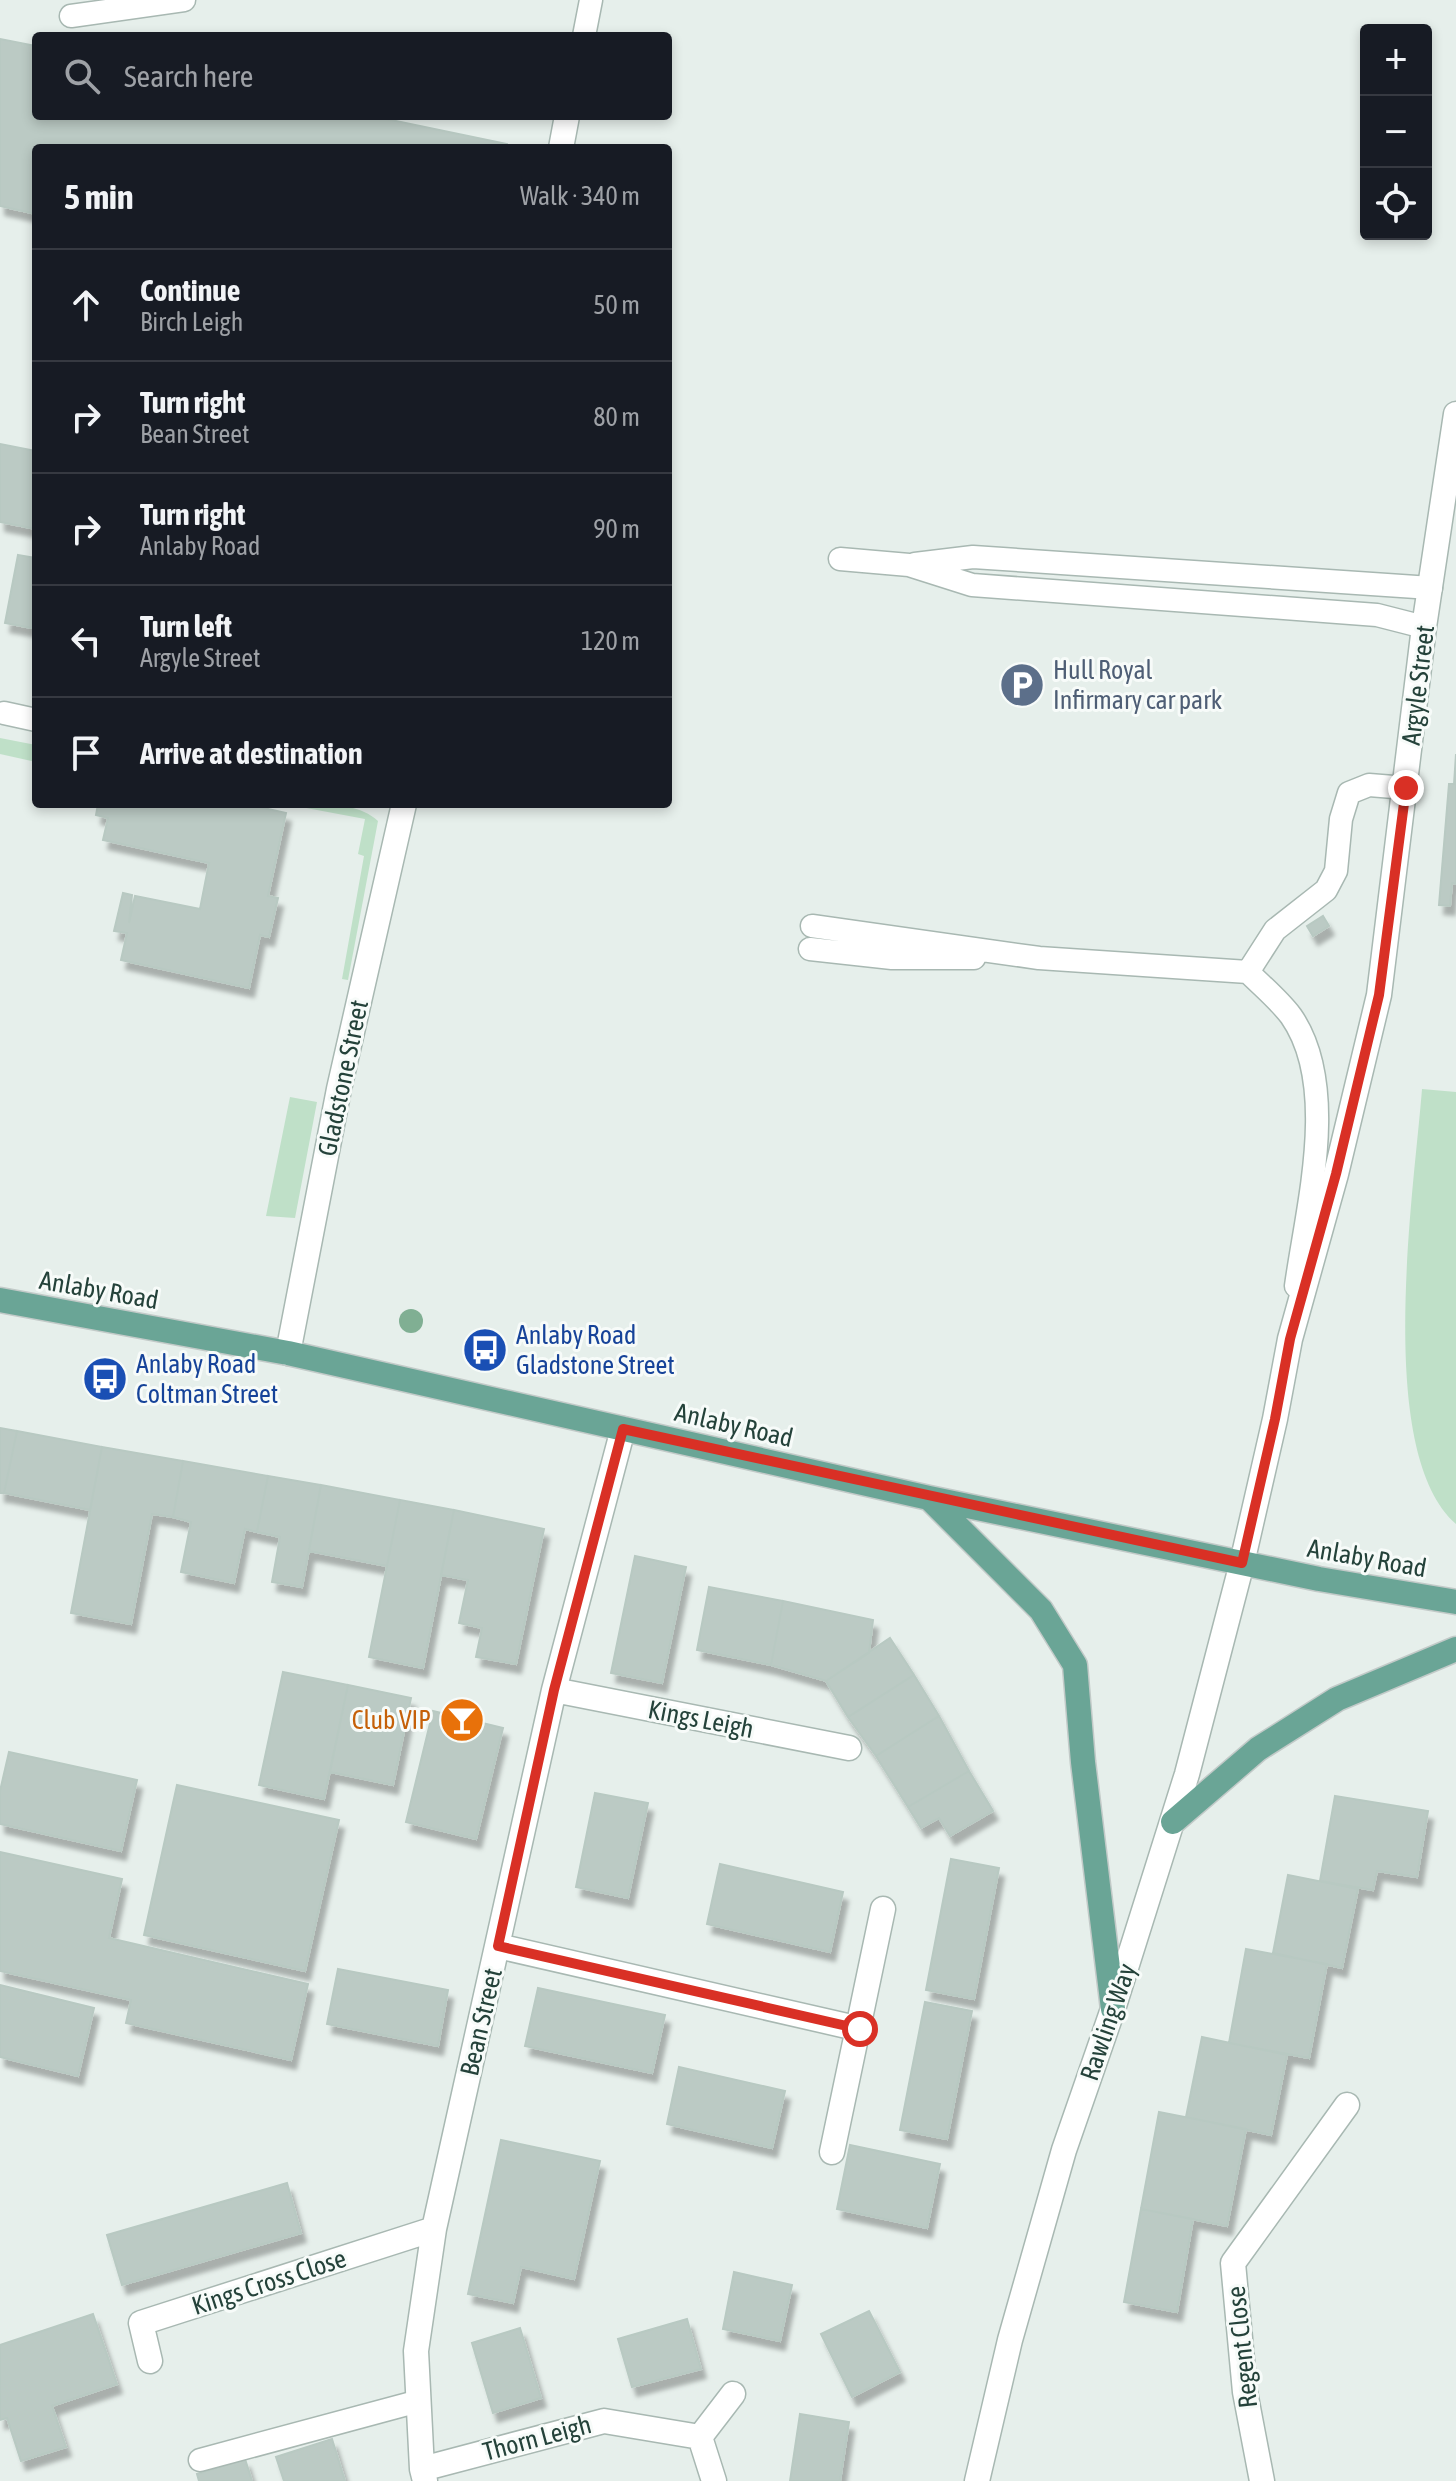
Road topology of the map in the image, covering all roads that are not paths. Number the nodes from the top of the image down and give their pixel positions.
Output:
1 (184, 0) edge
2 (591, 0) edge
3 (71, 16) dead end
4 (585, 32) edge
5 (566, 120) edge
6 (562, 144) edge
7 (1456, 414) edge
8 (840, 559) dead end
9 (909, 565) junction
10 (1431, 588) junction
11 (1424, 627) junction
12 (4, 713) dead end
13 (32, 719) edge
14 (1406, 788) junction
15 (403, 808) edge
16 (812, 926) dead end
17 (810, 949) dead end
18 (1039, 958) junction
19 (1248, 972) junction
20 (0, 1300) edge
21 (1290, 1339) junction
22 (288, 1353) junction
23 (623, 1429) junction
24 (929, 1498) junction
25 (1242, 1563) junction
26 (1456, 1602) edge
27 (1456, 1649) edge
28 (554, 1690) junction
29 (849, 1748) dead end
30 (1173, 1822) junction
31 (883, 1909) dead end
32 (498, 1946) junction
33 (1113, 2009) junction
34 (860, 2029) junction
35 (1347, 2105) dead end
36 (832, 2152) dead end
37 (434, 2229) junction
38 (150, 2361) dead end
39 (733, 2394) dead end
40 (419, 2401) junction
41 (700, 2437) junction
42 (200, 2460) dead end
43 (424, 2475) edge
44 (714, 2481) edge
45 (977, 2481) edge
46 (1262, 2481) edge

1 - 3 lane
2 - 4 lane
5 - 6 street
7 - 10 street, Argyle Street
8 - 9 lane
9 - 10 lane
9 - 11 lane
10 - 11 street, Argyle Street
11 - 14 street, Argyle Street
12 - 13 lane
14 - 19 lane
14 - 21 street, Argyle Street
15 - 22 street, Gladstone Street
16 - 18 lane
17 - 18 lane
18 - 19 lane
19 - 21 lane
20 - 22 main road, Anlaby Road
21 - 25 street, Argyle Street
22 - 23 main road, Anlaby Road
23 - 24 main road, Anlaby Road
23 - 28 street, Bean Street
24 - 25 main road, Anlaby Road
24 - 33 main road
25 - 26 main road, Anlaby Road
25 - 30 street, Rawling Way
27 - 30 main road
28 - 29 street, Kings Leigh
28 - 32 street, Bean Street
30 - 33 street, Rawling Way
31 - 34 street
32 - 34 street
32 - 37 street, Bean Street
33 - 45 street, Rawling Way
34 - 36 street
35 - 46 street, Regent Close
37 - 38 street, Kings Cross Close
37 - 40 street, Bean Street
39 - 41 street
40 - 42 lane
40 - 43 street, Bean Street
41 - 43 street, Thorn Leigh
41 - 44 street

